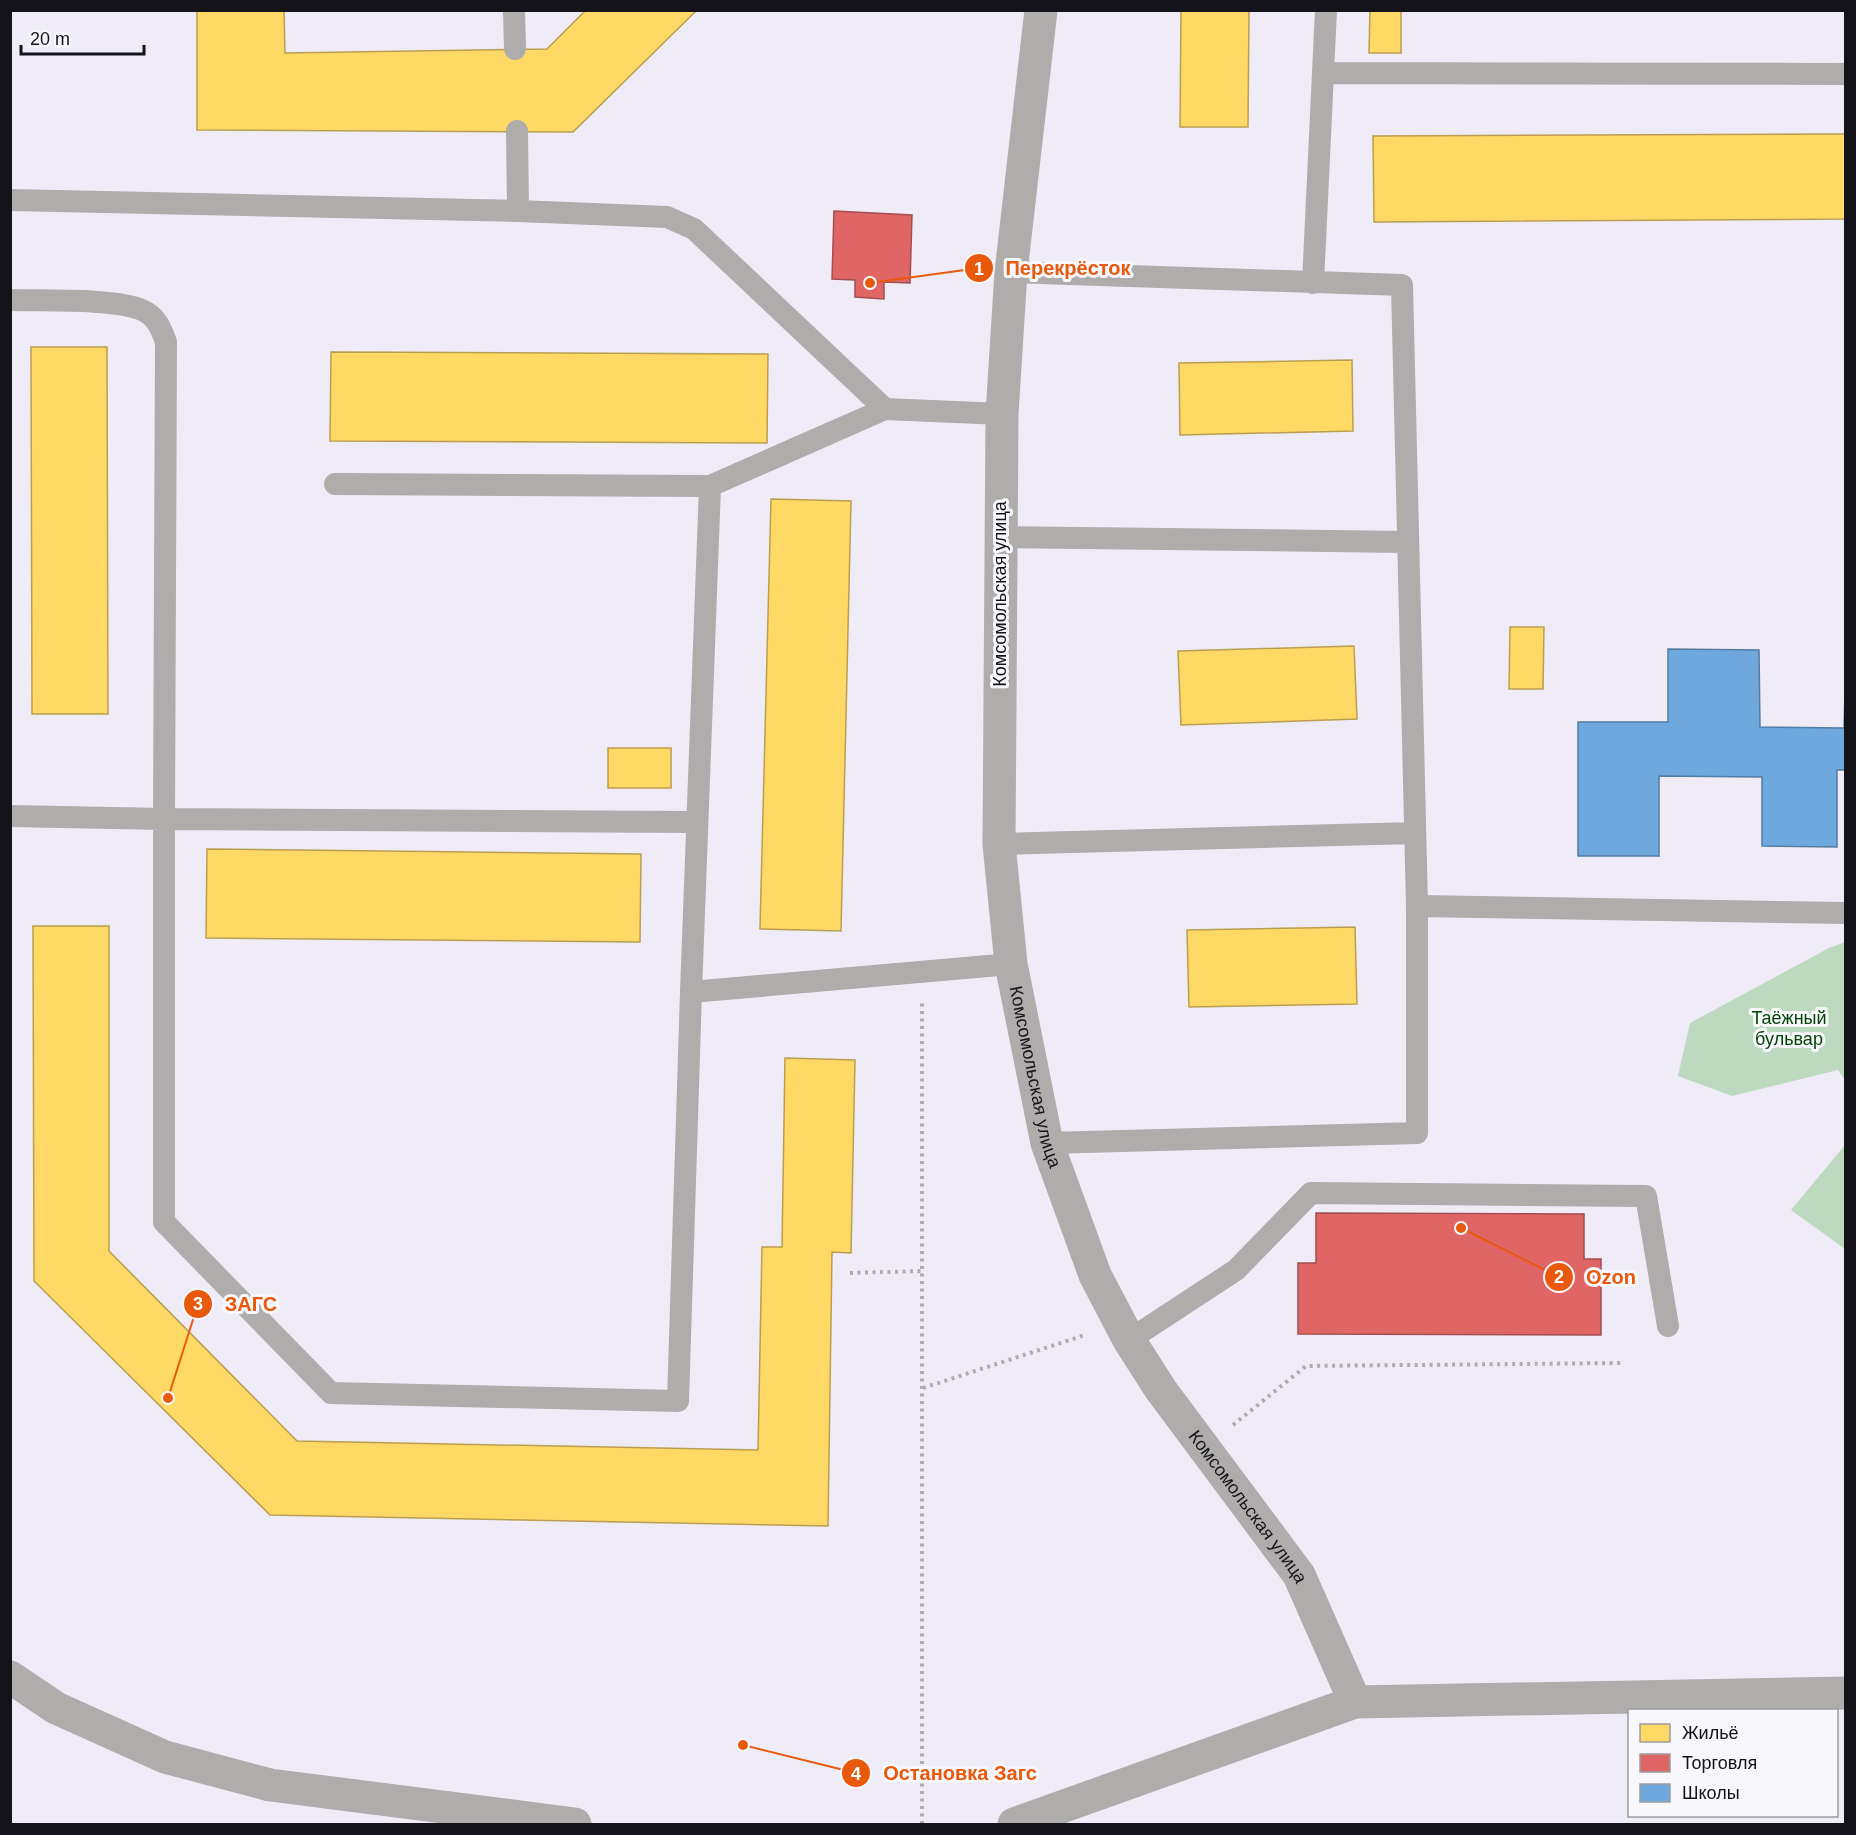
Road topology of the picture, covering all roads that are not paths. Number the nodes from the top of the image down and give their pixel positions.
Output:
1 (514, 10) edge
2 (1041, 10) edge
3 (1326, 10) edge
4 (515, 49) dead end
5 (1323, 73) junction
6 (1845, 74) edge
7 (517, 131) dead end
8 (10, 200) edge
9 (518, 211) junction
10 (1011, 272) junction
11 (1313, 283) junction
12 (10, 300) edge
13 (885, 409) junction
14 (1002, 414) junction
15 (335, 483) dead end
16 (710, 486) junction
17 (999, 537) junction
18 (1408, 542) junction
19 (10, 816) edge
20 (164, 819) junction
21 (697, 822) junction
22 (1414, 833) junction
23 (999, 844) junction
24 (1418, 906) junction
25 (1845, 913) edge
26 (1011, 964) junction
27 (691, 992) junction
28 (1047, 1143) junction
29 (1668, 1326) dead end
30 (1125, 1332) junction
31 (10, 1677) edge
32 (1845, 1693) edge
33 (1355, 1702) junction
34 (576, 1824) edge
35 (1014, 1824) edge

1 - 4 lane
2 - 10 street, Комсомольская улица
3 - 5 lane
5 - 6 lane
5 - 11 lane
7 - 9 lane
8 - 9 lane
9 - 13 lane
10 - 11 lane
10 - 14 street, Комсомольская улица
11 - 18 lane
12 - 20 lane
13 - 14 lane
13 - 16 lane
14 - 17 street, Комсомольская улица
15 - 16 lane
16 - 21 lane
17 - 18 lane
17 - 23 street, Комсомольская улица
18 - 22 lane
19 - 20 lane
20 - 21 lane
20 - 27 lane
21 - 27 lane
22 - 23 lane
22 - 24 lane
23 - 26 street, Комсомольская улица
24 - 25 lane
24 - 28 lane
26 - 27 lane
26 - 28 street, Комсомольская улица
28 - 30 street, Комсомольская улица
29 - 30 lane
30 - 33 street, Комсомольская улица
31 - 34 street
32 - 33 street
33 - 35 street

